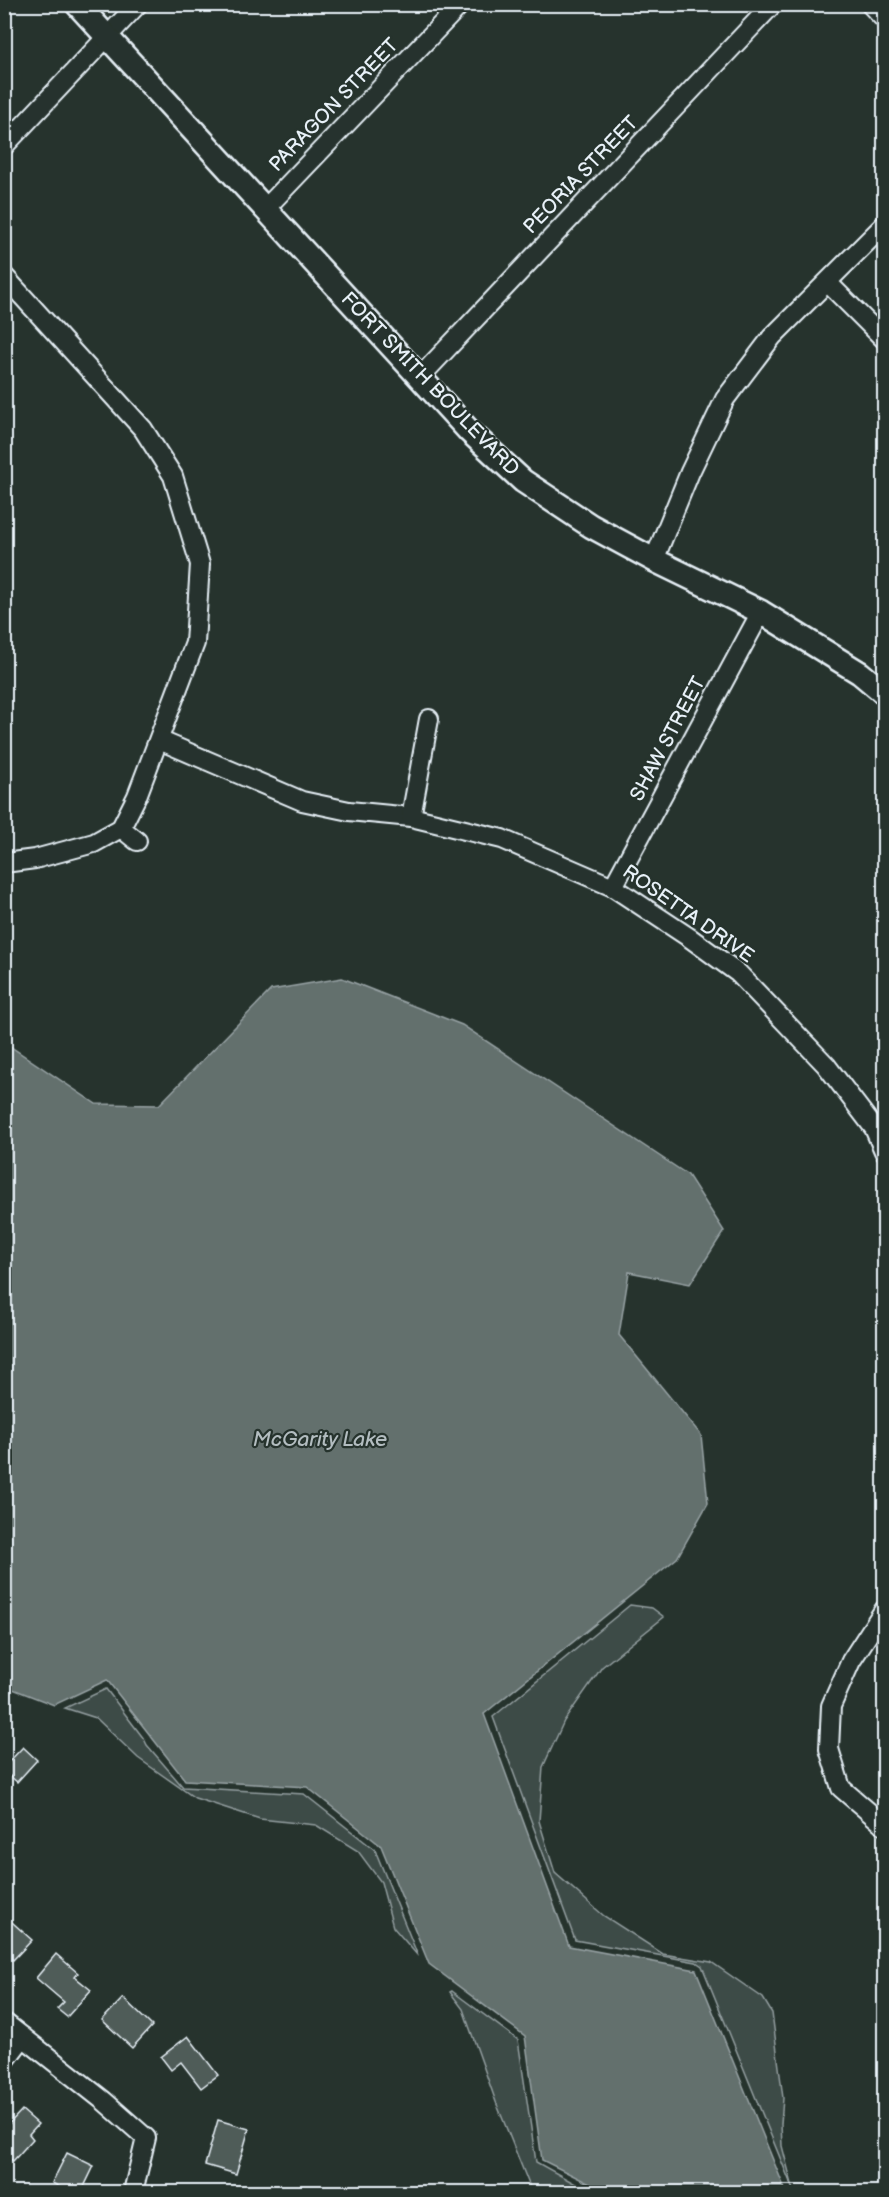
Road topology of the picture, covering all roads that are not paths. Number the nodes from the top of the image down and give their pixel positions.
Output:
1 (77, 4) edge
2 (138, 4) edge
3 (461, 4) edge
4 (773, 4) edge
5 (870, 4) edge
6 (885, 19) edge
7 (107, 37) junction
8 (4, 146) edge
9 (264, 210) junction
10 (885, 225) edge
11 (4, 276) edge
12 (828, 283) junction
13 (885, 339) edge
14 (420, 377) junction
15 (654, 560) junction
16 (762, 612) junction
17 (885, 693) edge
18 (429, 719) dead end
19 (159, 740) junction
20 (411, 817) junction
21 (121, 828) junction
22 (137, 842) dead end
23 (4, 863) edge
24 (613, 887) junction
25 (885, 1151) edge
26 (885, 1610) edge
27 (885, 1825) edge
28 (4, 2022) edge
29 (23, 2037) junction
30 (4, 2062) edge
31 (133, 2193) edge

1 - 7 street, FORT SMITH BOULEVARD
2 - 7 street
3 - 9 street, PARAGON STREET
4 - 14 street, PEORIA STREET
5 - 6 street
7 - 8 street
7 - 9 street, FORT SMITH BOULEVARD
9 - 14 street, FORT SMITH BOULEVARD
10 - 12 street
11 - 19 street
12 - 13 street
12 - 15 street
14 - 15 street, FORT SMITH BOULEVARD
15 - 16 street, FORT SMITH BOULEVARD
16 - 17 street, FORT SMITH BOULEVARD
16 - 24 street, SHAW STREET
18 - 20 street
19 - 20 street, ROSETTA DRIVE
19 - 21 street
20 - 24 street, ROSETTA DRIVE
21 - 22 street
21 - 23 street
24 - 25 street, ROSETTA DRIVE
26 - 27 street
28 - 29 street
29 - 30 street
29 - 31 street

